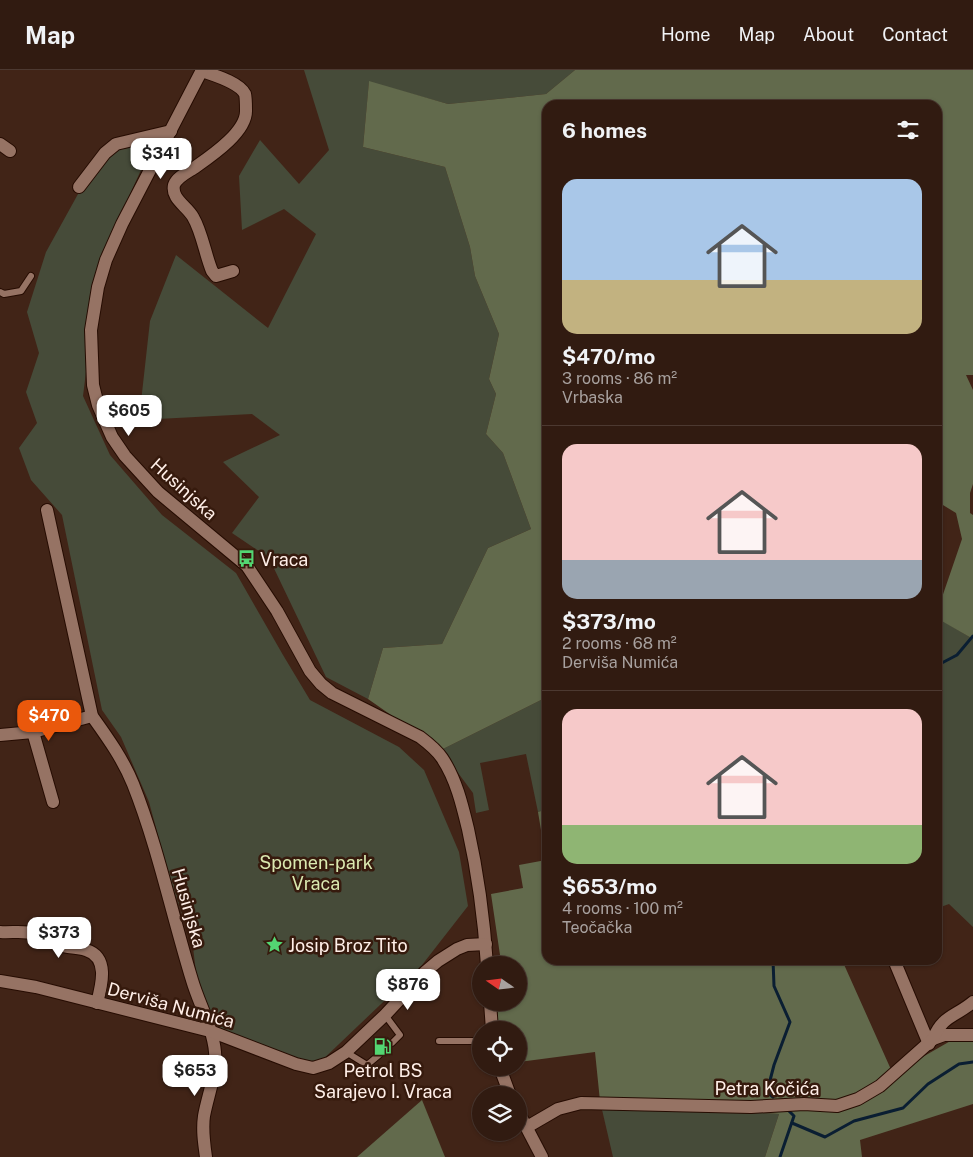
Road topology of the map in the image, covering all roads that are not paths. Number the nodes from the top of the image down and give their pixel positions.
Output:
1 (202, 70) edge
2 (171, 131) junction
3 (79, 187) dead end
4 (234, 272) dead end
5 (31, 276) dead end
6 (0, 292) edge
7 (47, 510) dead end
8 (92, 716) junction
9 (33, 732) junction
10 (0, 735) edge
11 (53, 802) dead end
12 (0, 932) edge
13 (486, 944) junction
14 (487, 956) edge
15 (896, 965) edge
16 (0, 981) edge
17 (973, 1002) edge
18 (97, 1003) junction
19 (385, 1015) junction
20 (210, 1031) junction
21 (973, 1035) edge
22 (439, 1041) dead end
23 (472, 1041) edge
24 (931, 1042) junction
25 (392, 1043) dead end
26 (346, 1052) junction
27 (379, 1055) dead end
28 (527, 1127) joint
29 (206, 1157) edge
30 (542, 1157) edge

1 - 2 street, Husinjska
1 - 4 street
2 - 3 street
2 - 13 street, Husinjska
5 - 6 lane
7 - 8 street, Husinjska
8 - 9 street
8 - 20 street, Husinjska
9 - 10 street
9 - 11 street
12 - 18 street
13 - 14 street
13 - 19 street
15 - 24 street
16 - 18 street, Derviša Numića
17 - 24 street, Petra Kočića
18 - 20 street, Derviša Numića
19 - 25 lane
19 - 26 street
20 - 26 street, Derviša Numića
20 - 29 street, Husinjska
21 - 24 street
22 - 23 lane
24 - 28 street, Petra Kočića
26 - 27 lane
28 - 30 street

